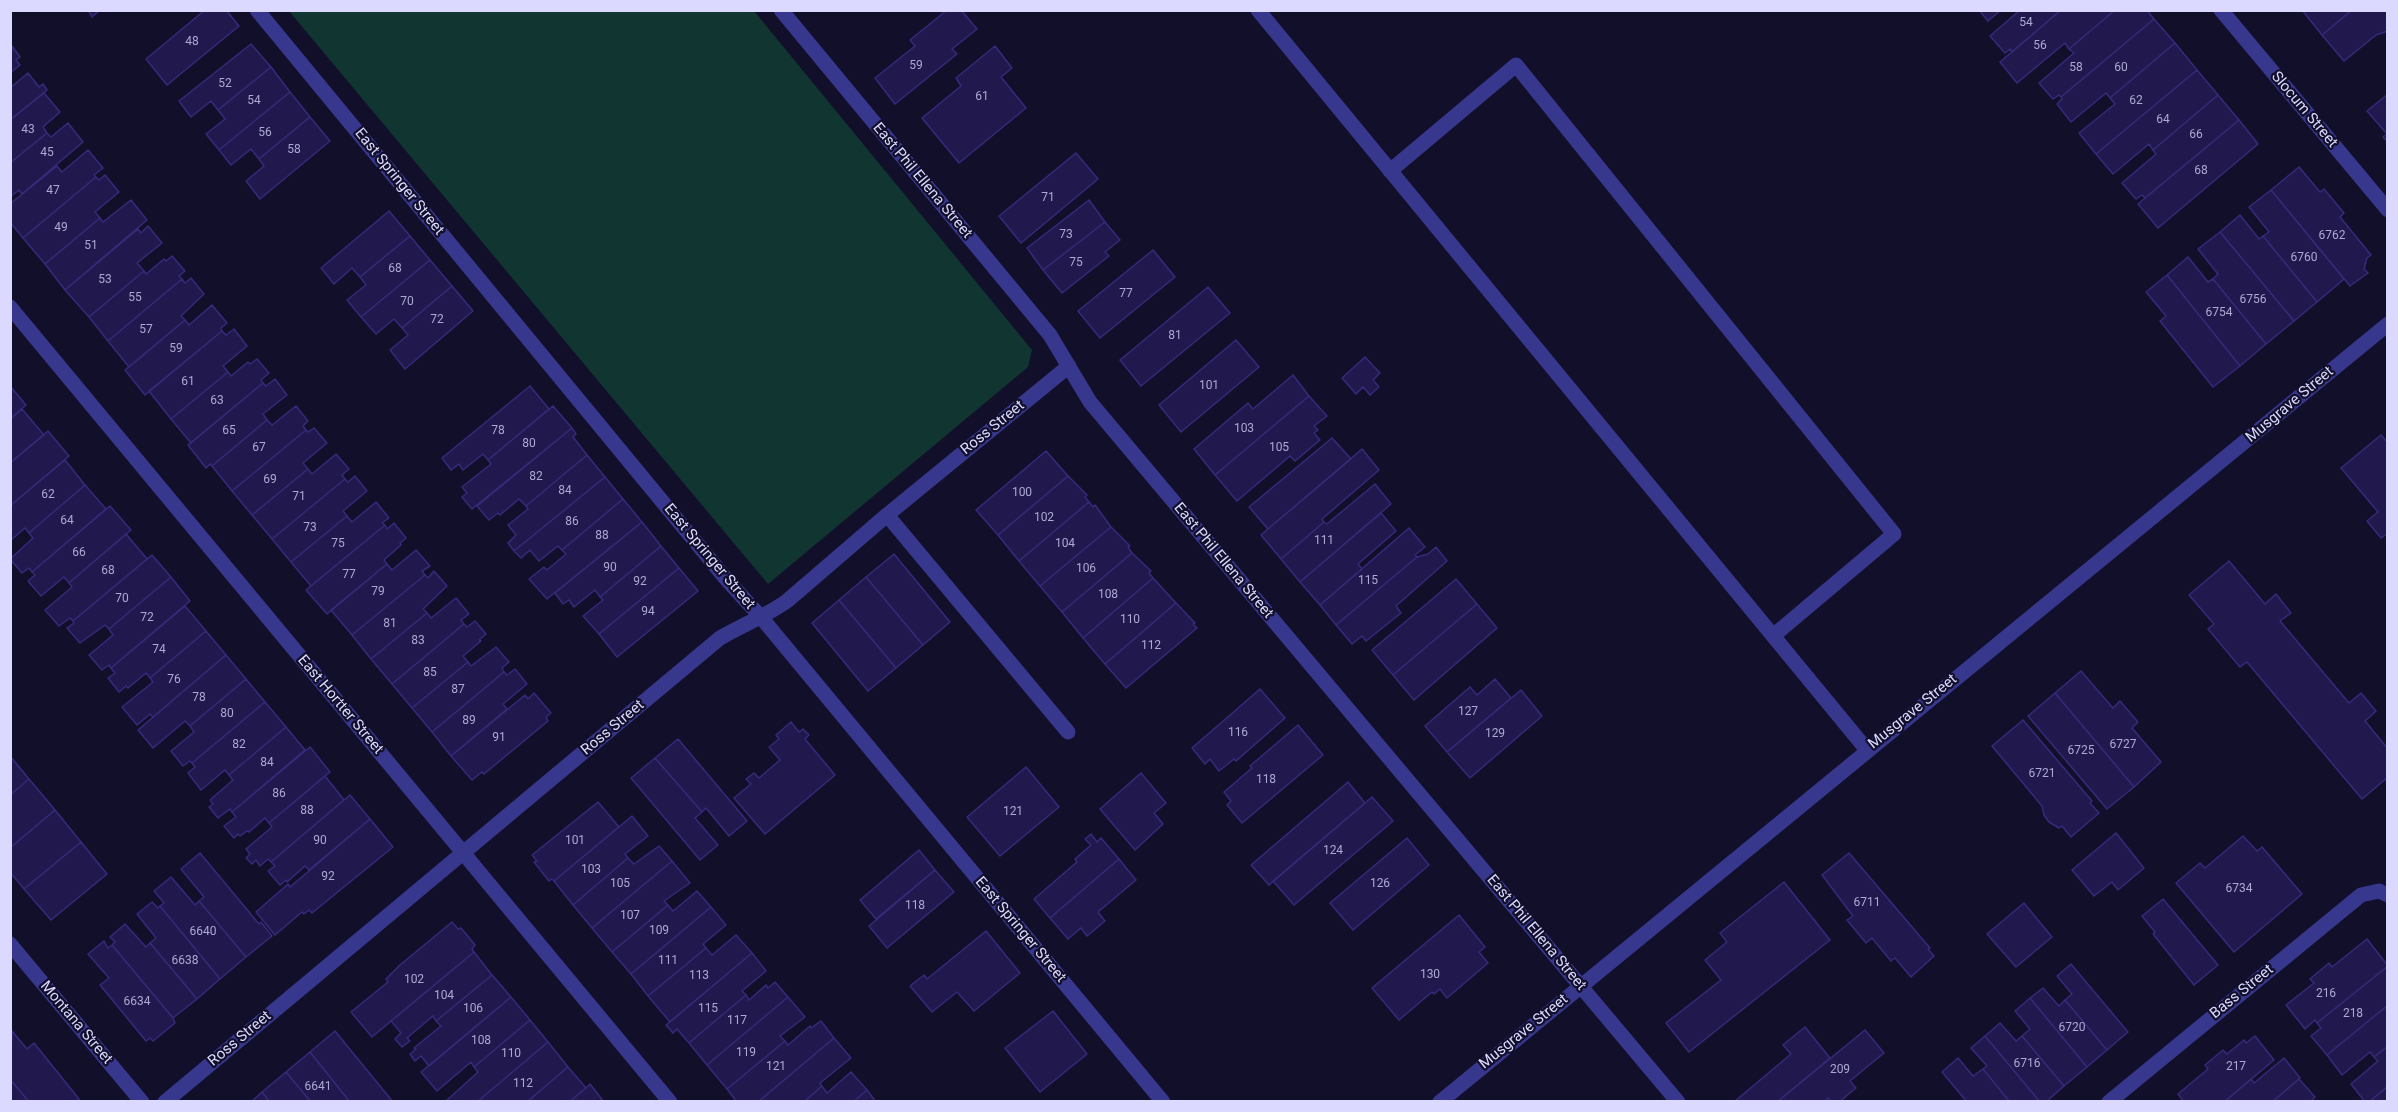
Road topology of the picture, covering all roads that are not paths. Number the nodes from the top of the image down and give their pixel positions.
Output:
1 (257, 10) edge
2 (781, 10) edge
3 (1258, 10) edge
4 (2221, 10) edge
5 (1390, 171) junction
6 (2388, 210) edge
7 (10, 307) edge
8 (2388, 324) edge
9 (1069, 366) junction
10 (887, 515) junction
11 (760, 616) junction
12 (1773, 636) junction
13 (1068, 732) dead end
14 (1867, 750) junction
15 (463, 853) junction
16 (2383, 893) edge
17 (10, 944) edge
18 (1581, 986) junction
19 (2116, 1099) edge
20 (142, 1101) edge
21 (165, 1101) edge
22 (670, 1101) edge
23 (1162, 1101) edge
24 (1440, 1101) edge
25 (1678, 1101) edge

1 - 11 street, East Springer Street
2 - 9 street, East Phil Ellena Street
3 - 5 street
4 - 6 street, Slocum Street
5 - 12 street
5 - 12 street
7 - 15 street, East Hortter Street
8 - 14 street, Musgrave Street
9 - 10 street, Ross Street
9 - 18 street, East Phil Ellena Street
10 - 11 street, Ross Street
10 - 13 street
11 - 15 street, Ross Street
11 - 23 street, East Springer Street
12 - 14 street
14 - 18 street, Musgrave Street
15 - 21 street, Ross Street
15 - 22 street, East Hortter Street
16 - 19 street, Bass Street
17 - 20 street, Montana Street
18 - 24 street, Musgrave Street
18 - 25 street, East Phil Ellena Street

